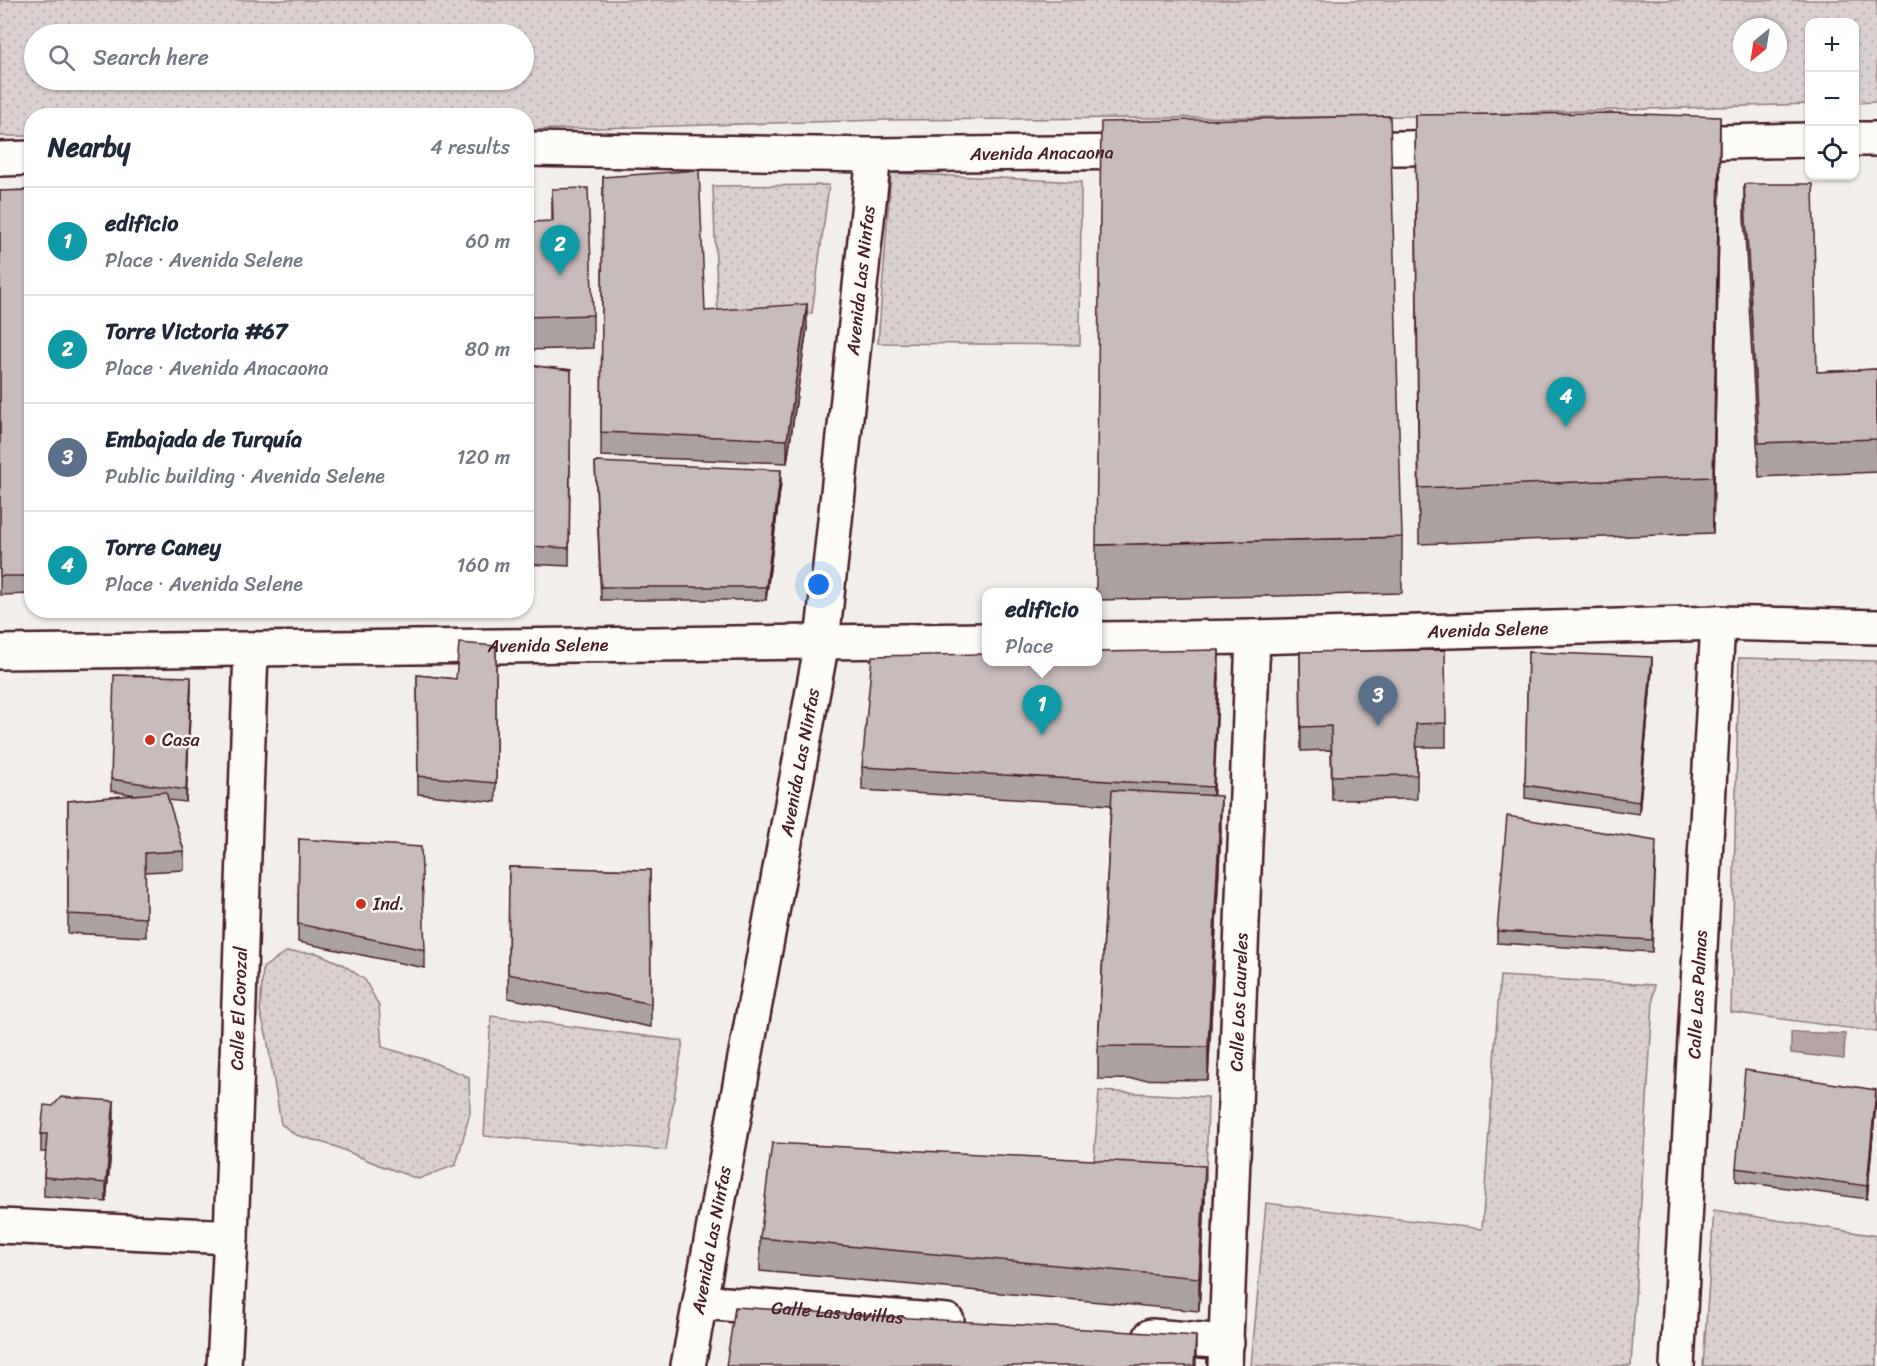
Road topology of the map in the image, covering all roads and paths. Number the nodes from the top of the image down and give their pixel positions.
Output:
1 (1859, 139) edge
2 (1877, 139) edge
3 (1805, 140) edge
4 (1642, 143) edge
5 (1487, 146) edge
6 (534, 149) edge
7 (1321, 149) edge
8 (1180, 151) edge
9 (874, 155) junction
10 (24, 158) edge
11 (0, 159) edge
12 (1718, 623) junction
13 (1877, 627) edge
14 (1253, 637) junction
15 (1102, 639) edge
16 (982, 640) edge
17 (822, 642) junction
18 (251, 649) junction
19 (0, 652) edge
20 (0, 1226) edge
21 (231, 1237) junction
22 (700, 1302) junction
23 (981, 1324) edge
24 (1121, 1334) edge
25 (1226, 1354) edge
26 (224, 1366) edge
27 (688, 1366) edge
28 (1677, 1366) edge

1 - 2 street
3 - 4 street
5 - 7 street
6 - 9 street, Avenida Anacaona
8 - 9 street, Avenida Anacaona
9 - 17 street, Avenida Las Ninfas
10 - 11 street
12 - 13 street, Avenida Selene
12 - 14 street, Avenida Selene
12 - 28 street, Calle Las Palmas
14 - 15 street, Avenida Selene
14 - 25 street, Calle Los Laureles
16 - 17 street, Avenida Selene
17 - 18 street, Avenida Selene
17 - 22 street, Avenida Las Ninfas
18 - 19 street, Avenida Selene
18 - 21 street, Calle El Corozal
20 - 21 street
21 - 26 street, Calle El Corozal
22 - 23 street, Calle Las Javillas
22 - 27 street, Avenida Las Ninfas
24 - 25 street

